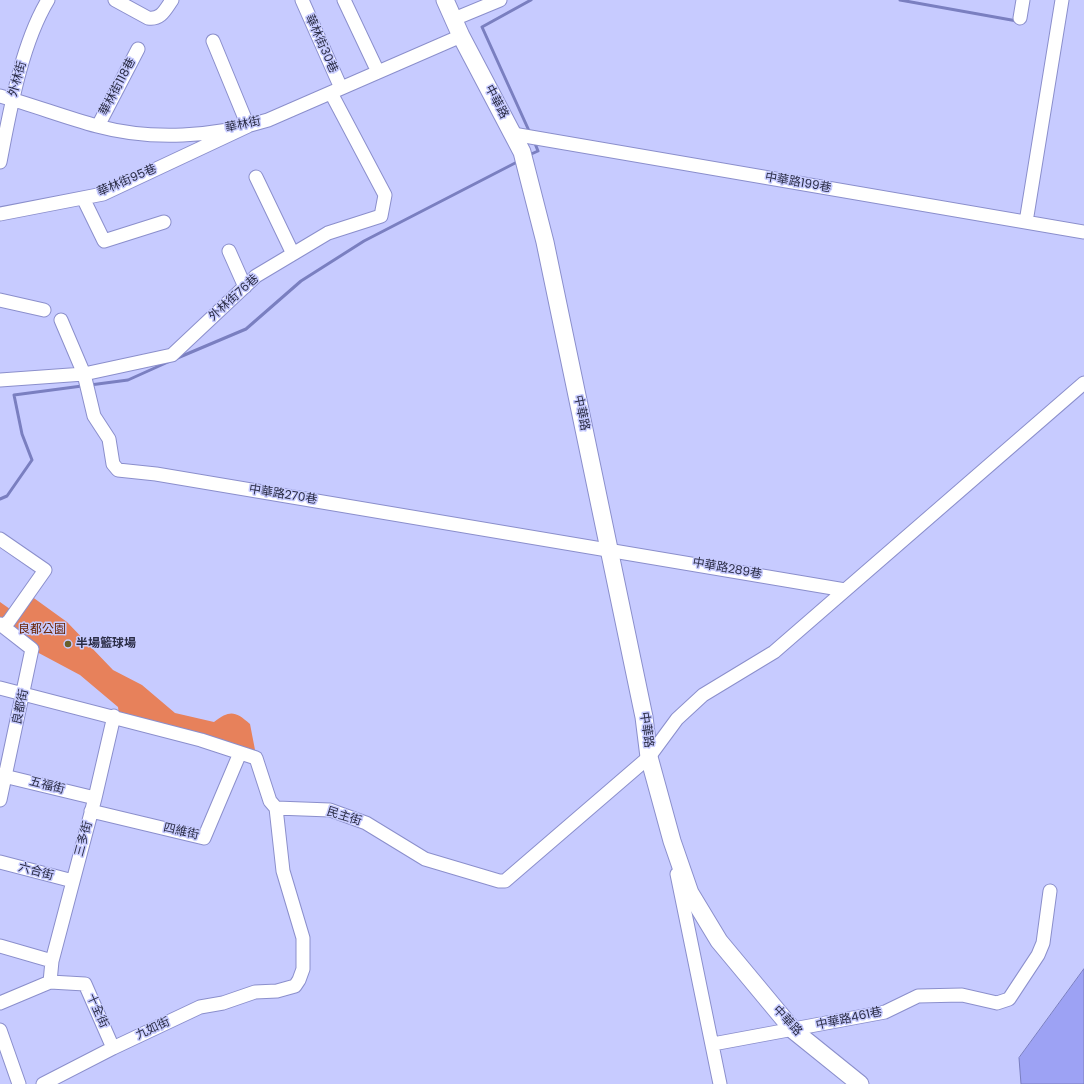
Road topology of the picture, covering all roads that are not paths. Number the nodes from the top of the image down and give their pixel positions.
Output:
1 (48, 0) edge
2 (115, 0) edge
3 (172, 0) edge
4 (302, 0) edge
5 (344, 0) edge
6 (445, 0) edge
7 (500, 0) edge
8 (1023, 0) edge
9 (1062, 0) edge
10 (1020, 18) dead end
11 (454, 19) junction
12 (461, 36) junction
13 (213, 41) dead end
14 (138, 49) dead end
15 (378, 72) junction
16 (336, 90) junction
17 (6, 98) edge
18 (98, 126) junction
19 (248, 126) junction
20 (512, 134) junction
21 (0, 162) edge
22 (256, 177) dead end
23 (83, 198) junction
24 (0, 214) edge
25 (164, 222) dead end
26 (1026, 222) junction
27 (1084, 232) edge
28 (229, 251) dead end
29 (293, 254) junction
30 (245, 287) junction
31 (0, 300) edge
32 (44, 310) dead end
33 (61, 320) dead end
34 (84, 374) junction
35 (0, 380) edge
36 (1084, 383) edge
37 (0, 539) edge
38 (609, 549) junction
39 (845, 590) junction
40 (2, 625) edge
41 (0, 688) edge
42 (24, 693) junction
43 (114, 716) junction
44 (240, 753) junction
45 (649, 757) junction
46 (3, 776) edge
47 (95, 798) junction
48 (0, 800) edge
49 (276, 808) junction
50 (91, 811) junction
51 (672, 841) junction
52 (0, 862) edge
53 (73, 881) junction
54 (1050, 891) dead end
55 (0, 946) edge
56 (52, 961) junction
57 (50, 982) junction
58 (0, 1003) edge
59 (0, 1030) edge
60 (792, 1030) junction
61 (712, 1044) junction
62 (113, 1048) junction
63 (19, 1084) edge
64 (43, 1084) edge
65 (720, 1084) edge
66 (860, 1084) edge

1 - 17 street, 外林街
2 - 3 street
4 - 16 street, 華林街30巷
5 - 15 street
6 - 11 main road, 中華路
7 - 11 street
8 - 10 street
9 - 26 street
11 - 12 main road, 中華路
12 - 15 street, 華林街
12 - 20 main road, 中華路
13 - 19 street
14 - 18 street, 華林街118巷
15 - 16 street, 華林街
16 - 19 street, 華林街
16 - 29 street, 外林街76巷
17 - 18 street, 華林街
17 - 21 street, 外林街
18 - 19 street, 華林街
19 - 23 street, 華林街95巷
20 - 26 street, 中華路199巷
20 - 38 main road, 中華路
22 - 29 street
23 - 24 street, 華林街95巷
23 - 25 street
26 - 27 street, 中華路199巷
28 - 30 street
29 - 30 street, 外林街76巷
30 - 34 street, 外林街76巷
31 - 32 street
33 - 34 street, 中華路270巷
34 - 35 street, 外林街76巷
34 - 38 street, 中華路270巷
36 - 39 street
37 - 40 street, 良都街
38 - 39 street, 中華路289巷
38 - 45 main road, 中華路
39 - 45 street
40 - 42 street, 良都街
41 - 42 street
42 - 43 street
42 - 46 street, 良都街
43 - 44 street
43 - 47 street, 三多街
44 - 49 street
44 - 50 street, 四維街
45 - 49 street, 民主街
45 - 51 main road, 中華路
46 - 47 street, 五福街
46 - 48 street, 良都街
47 - 50 street, 三多街
49 - 62 street, 九如街
50 - 53 street, 三多街
51 - 60 main road, 中華路
51 - 61 street, 中華路
52 - 53 street, 六合街
53 - 56 street, 三多街
54 - 60 street, 中華路461巷
55 - 56 street
56 - 57 street, 三多街
57 - 58 street
57 - 62 street, 十全街
59 - 63 street
60 - 61 street, 中華路461巷
60 - 66 main road, 中華路
61 - 65 street, 中華路
62 - 64 street, 九如街

